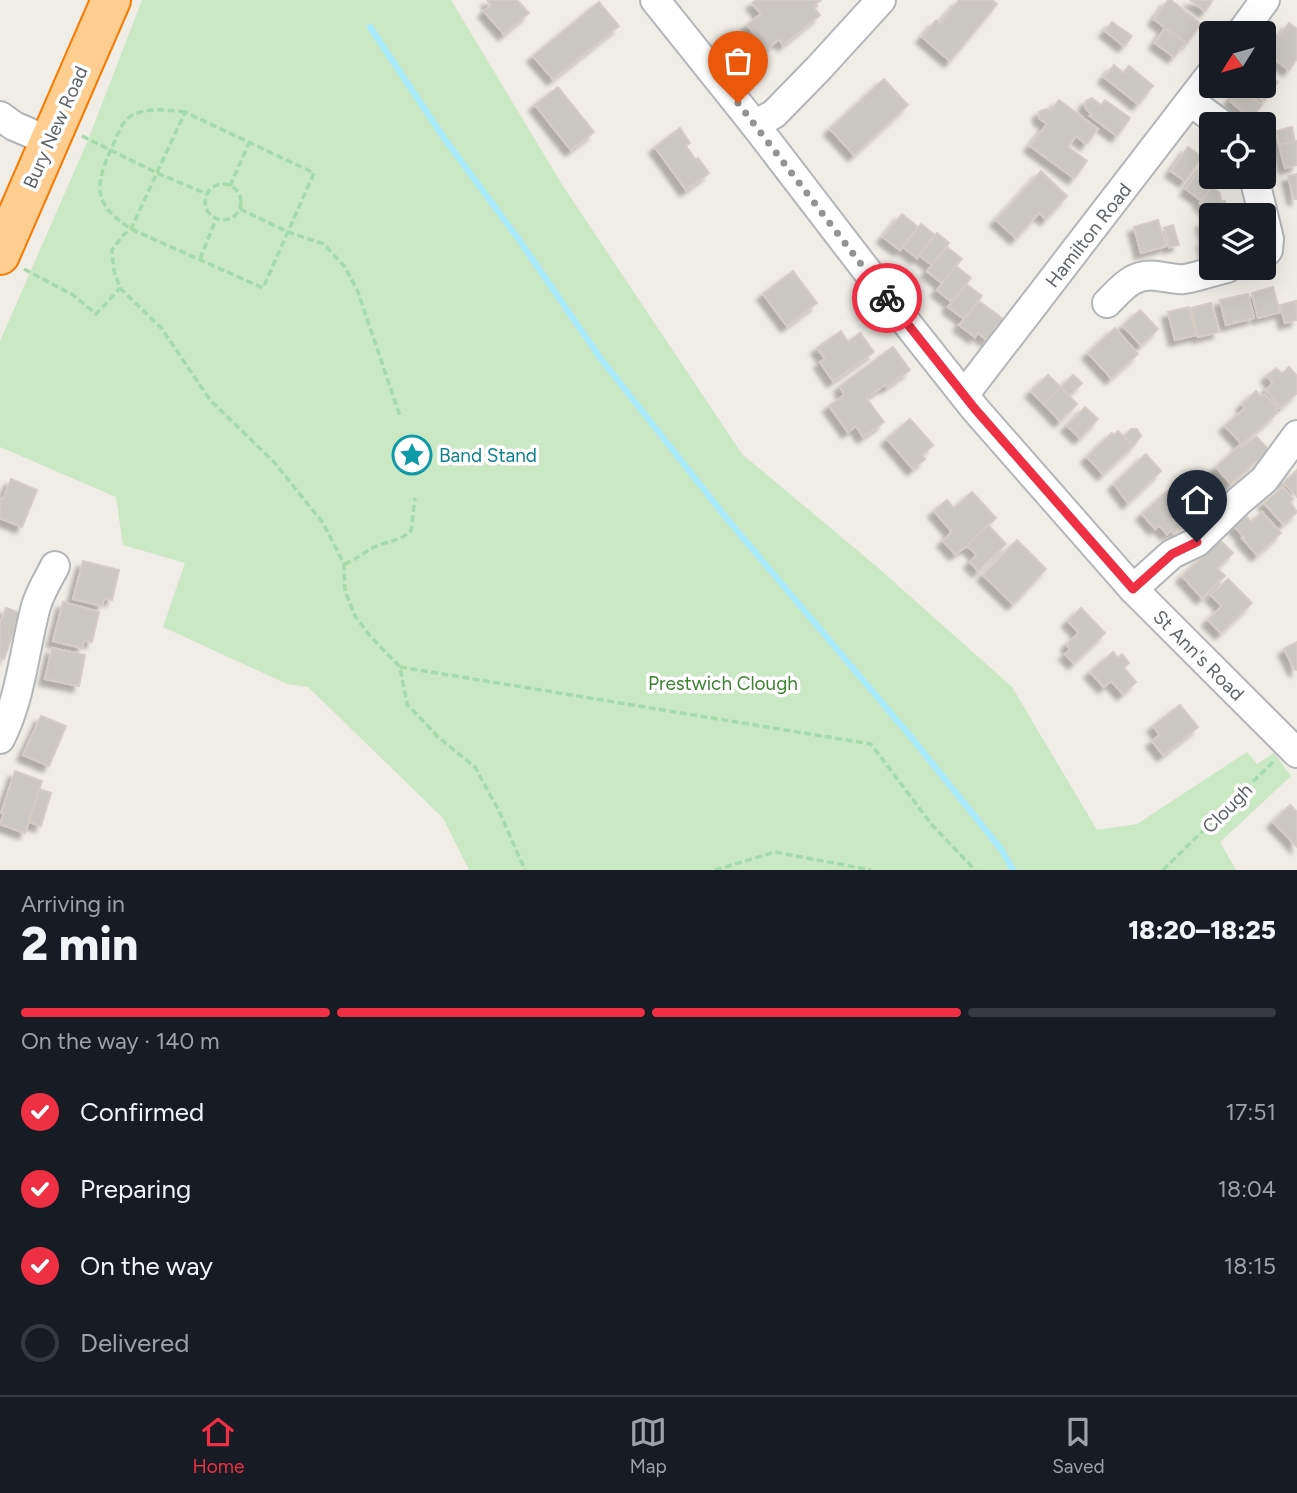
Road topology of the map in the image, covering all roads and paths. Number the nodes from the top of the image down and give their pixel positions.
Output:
1 (111, 0) edge
2 (655, 0) edge
3 (881, 0) edge
4 (1265, 0) edge
5 (1250, 21) edge
6 (1199, 91) edge
7 (1191, 102) junction
8 (185, 112) junction
9 (1205, 112) edge
10 (0, 116) edge
11 (755, 125) junction
12 (49, 141) junction
13 (249, 142) junction
14 (110, 150) junction
15 (157, 173) junction
16 (230, 186) junction
17 (207, 194) junction
18 (240, 209) junction
19 (216, 219) junction
20 (131, 229) junction
21 (288, 232) junction
22 (0, 255) edge
23 (200, 259) junction
24 (1199, 275) edge
25 (42, 278) dead end
26 (120, 288) junction
27 (1107, 303) dead end
28 (964, 395) junction
29 (400, 416) dead end
30 (1297, 435) edge
31 (415, 498) dead end
32 (344, 564) junction
33 (55, 566) dead end
34 (1133, 589) junction
35 (400, 667) junction
36 (0, 739) edge
37 (1295, 746) edge
38 (525, 870) edge
39 (715, 870) edge
40 (871, 870) edge
41 (975, 870) edge
42 (1163, 870) edge

1 - 12 highway, Bury New Road
2 - 11 street, St Ann's Road
3 - 11 street
4 - 5 street
6 - 7 street, Hamilton Road
7 - 9 street
7 - 28 street, Hamilton Road
8 - 13 path
8 - 14 path
8 - 15 path
10 - 12 street
11 - 28 street, St Ann's Road
12 - 22 highway, Bury New Road
13 - 16 path
13 - 21 path
14 - 15 path
14 - 20 path
15 - 17 path
15 - 20 path
16 - 17 path
16 - 18 path
17 - 19 path
18 - 19 path
18 - 21 path
19 - 23 path
20 - 23 path
20 - 26 path
21 - 23 path
21 - 29 path
24 - 27 street
25 - 26 path
26 - 32 path
28 - 34 street, St Ann's Road
30 - 34 street
31 - 32 path
32 - 35 path
33 - 36 street
34 - 37 street, St Ann's Road
35 - 38 path
35 - 41 path
37 - 42 path, Clough
39 - 40 path

